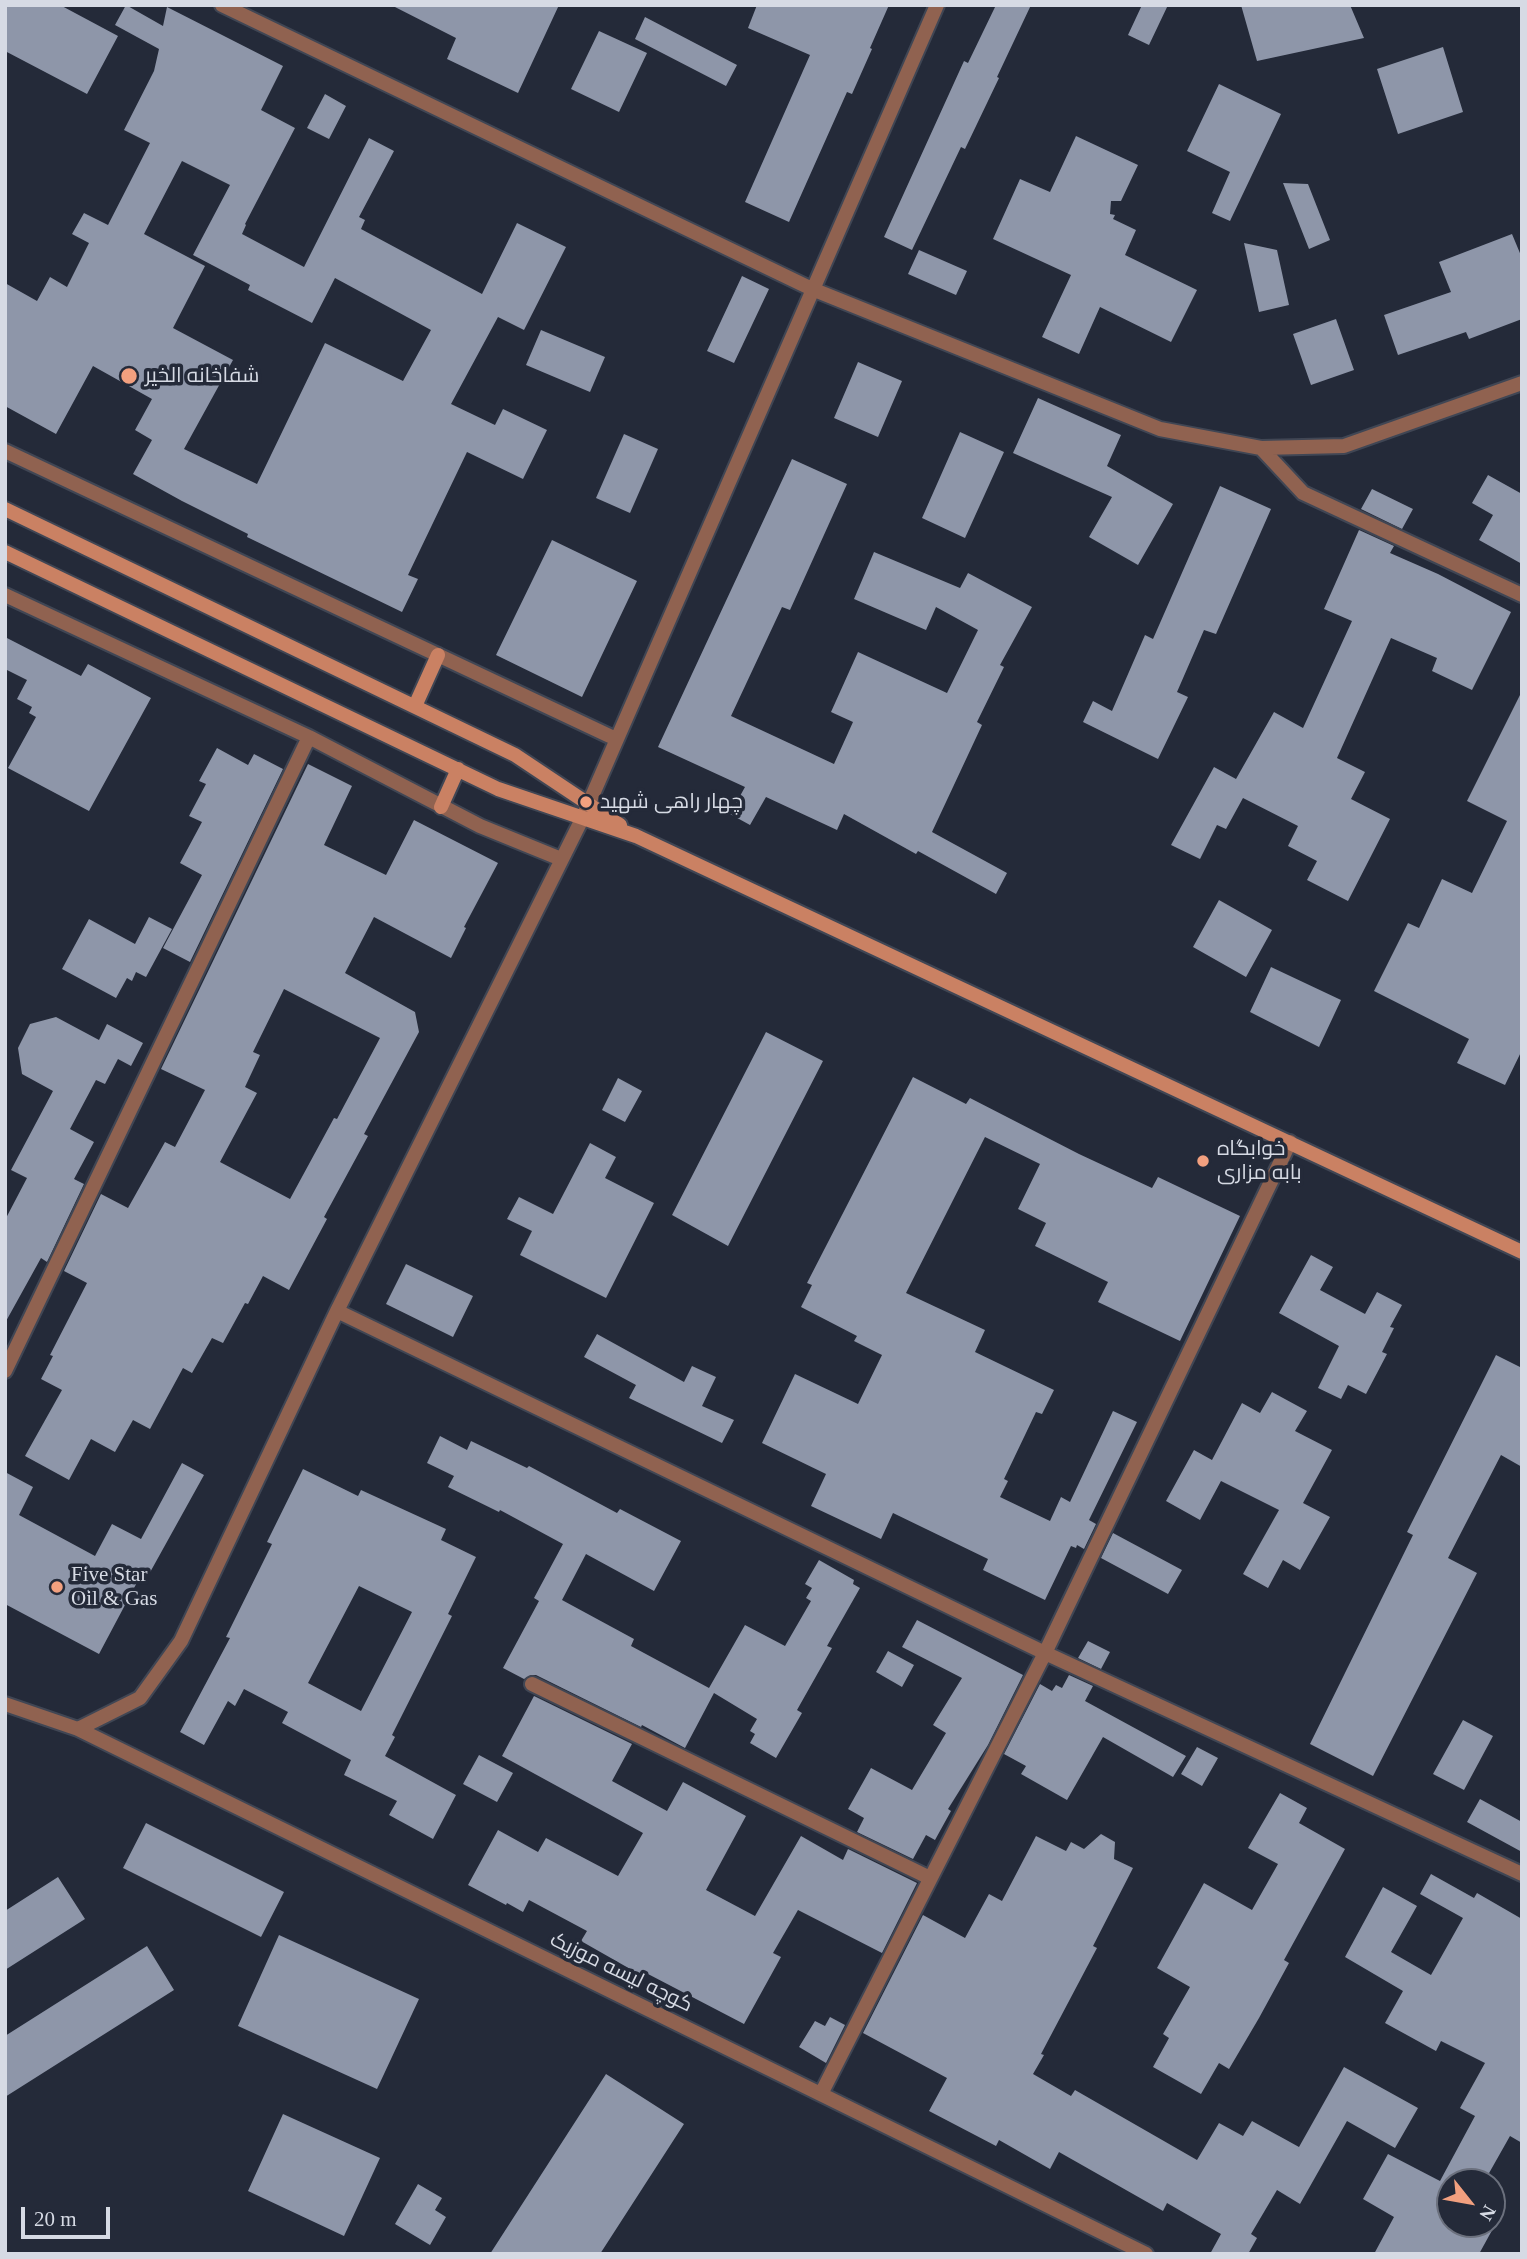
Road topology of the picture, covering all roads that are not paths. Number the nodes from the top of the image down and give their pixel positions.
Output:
1 (222, 5) edge
2 (937, 5) edge
3 (812, 289) junction
4 (1522, 383) edge
5 (1261, 448) junction
6 (5, 452) edge
7 (5, 509) edge
8 (5, 552) edge
9 (1522, 595) edge
10 (5, 596) edge
11 (438, 655) junction
12 (415, 706) junction
13 (309, 737) junction
14 (616, 739) junction
15 (458, 769) junction
16 (441, 807) junction
17 (586, 811) junction
18 (561, 859) junction
19 (1290, 1142) junction
20 (1522, 1252) edge
21 (337, 1311) junction
22 (6, 1369) edge
23 (1045, 1653) junction
24 (532, 1684) dead end
25 (5, 1704) edge
26 (78, 1729) junction
27 (1522, 1874) edge
28 (930, 1878) junction
29 (821, 2094) junction
30 (1146, 2254) edge

1 - 3 street
2 - 3 street
3 - 5 street
3 - 14 street
4 - 5 street
5 - 9 street
6 - 11 street
7 - 12 main road
8 - 15 main road
10 - 13 street
11 - 12 main road
11 - 14 street
12 - 17 main road
13 - 16 street
13 - 22 street
14 - 17 street
15 - 16 main road
15 - 17 main road
16 - 18 street
17 - 18 street
17 - 19 main road
18 - 21 street
19 - 20 main road
19 - 23 street
21 - 23 street
21 - 26 street
23 - 27 street
23 - 28 street
24 - 28 street
25 - 26 street, کوچه لیسه موزیک
26 - 29 street, کوچه لیسه موزیک
28 - 29 street
29 - 30 street, کوچه لیسه موزیک

